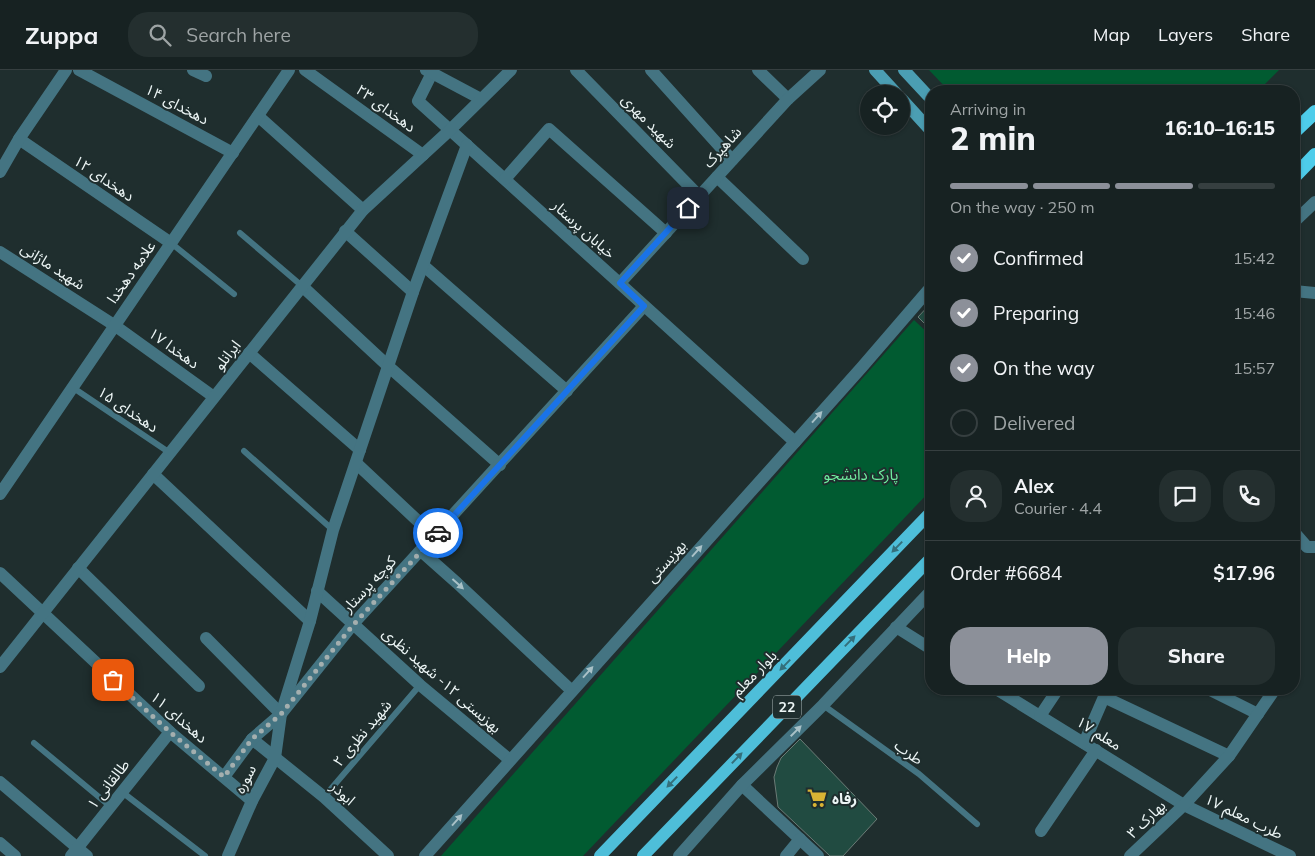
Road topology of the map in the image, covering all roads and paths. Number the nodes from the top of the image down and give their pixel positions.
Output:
1 (66, 70) edge
2 (79, 70) edge
3 (193, 70) edge
4 (289, 70) edge
5 (305, 70) edge
6 (511, 70) edge
7 (576, 70) edge
8 (651, 70) edge
9 (758, 70) edge
10 (820, 70) edge
11 (875, 70) edge
12 (904, 70) edge
13 (429, 72) edge
14 (206, 76) dead end
15 (889, 85) edge
16 (925, 93) edge
17 (482, 99) junction
18 (788, 99) junction
19 (910, 108) edge
20 (1315, 112) edge
21 (258, 116) junction
22 (925, 124) edge
23 (1300, 126) edge
24 (450, 130) junction
25 (19, 139) junction
26 (467, 145) junction
27 (233, 152) junction
28 (423, 154) junction
29 (1315, 155) edge
30 (732, 160) junction
31 (1300, 171) edge
32 (0, 172) edge
33 (717, 177) junction
34 (505, 179) junction
35 (700, 196) junction
36 (1315, 202) edge
37 (363, 210) junction
38 (1300, 216) edge
39 (346, 231) junction
40 (240, 233) dead end
41 (666, 233) junction
42 (170, 243) junction
43 (0, 252) edge
44 (803, 259) dead end
45 (424, 266) junction
46 (620, 283) junction
47 (302, 286) junction
48 (413, 292) junction
49 (1300, 292) edge
50 (1315, 293) edge
51 (234, 294) dead end
52 (925, 294) edge
53 (644, 306) junction
54 (114, 325) junction
55 (249, 353) junction
56 (388, 366) junction
57 (72, 387) junction
58 (567, 391) junction
59 (214, 397) junction
60 (795, 442) junction
61 (360, 450) junction
62 (244, 451) dead end
63 (170, 453) junction
64 (356, 463) junction
65 (500, 465) junction
66 (153, 474) junction
67 (0, 494) edge
68 (925, 518) edge
69 (333, 530) junction
70 (435, 537) junction
71 (1300, 537) edge
72 (1311, 547) edge
73 (421, 552) junction
74 (925, 564) edge
75 (78, 568) junction
76 (0, 573) edge
77 (317, 591) junction
78 (925, 597) edge
79 (42, 614) junction
80 (310, 621) junction
81 (354, 624) junction
82 (896, 627) junction
83 (206, 638) dead end
84 (925, 645) edge
85 (0, 667) edge
86 (420, 684) junction
87 (199, 686) dead end
88 (572, 690) junction
89 (1006, 695) edge
90 (1054, 695) edge
91 (1220, 695) edge
92 (1271, 695) edge
93 (823, 704) junction
94 (281, 714) junction
95 (1258, 714) junction
96 (1040, 716) junction
97 (170, 732) junction
98 (252, 739) junction
99 (34, 743) dead end
100 (1084, 743) junction
101 (1096, 750) junction
102 (1229, 756) junction
103 (275, 758) junction
104 (510, 760) junction
105 (224, 777) junction
106 (0, 782) edge
107 (742, 785) junction
108 (122, 792) junction
109 (324, 797) junction
110 (252, 801) junction
111 (1184, 804) junction
112 (111, 807) junction
113 (977, 824) dead end
114 (1040, 831) dead end
115 (800, 839) junction
116 (0, 843) edge
117 (78, 853) edge
118 (15, 856) edge
119 (206, 856) edge
120 (228, 856) edge
121 (388, 856) edge
122 (425, 856) edge
123 (600, 856) edge
124 (643, 856) edge
125 (679, 856) edge
126 (786, 856) edge
127 (818, 856) edge
128 (1130, 856) edge
129 (1290, 856) edge

1 - 25 street
2 - 27 street, دهخدای ۱۴
3 - 14 street
4 - 21 street, علامه دهخدا
5 - 28 street, دهخدای ۲۳
6 - 17 street, ایرانلو
7 - 35 street, شهید مهری
8 - 30 street
9 - 18 street
10 - 18 street, شاهپرک
11 - 15 main road
12 - 16 main road
13 - 17 street
13 - 24 street, خیابان پرستار
17 - 24 street, ایرانلو
18 - 30 street, شاهپرک
19 - 22 main road
20 - 23 highway
21 - 27 street, علامه دهخدا
21 - 37 street
24 - 26 street, خیابان پرستار
24 - 28 street, ایرانلو
25 - 32 street
25 - 42 street, دهخدای ۱۲
26 - 34 street, خیابان پرستار
26 - 45 street, سوره
27 - 42 street, علامه دهخدا
28 - 37 street, ایرانلو
29 - 31 highway
30 - 33 street, شاهپرک
33 - 35 street, شاهپرک
33 - 44 street
34 - 41 street
34 - 46 street, خیابان پرستار
35 - 41 street, شاهپرک
36 - 38 street
37 - 39 street, ایرانلو
39 - 47 street, ایرانلو
39 - 48 street
40 - 47 lane
41 - 46 street, شاهپرک
42 - 51 lane
42 - 54 street, علامه دهخدا
43 - 54 street, شهید ماژانی
45 - 48 street, سوره
45 - 58 street
46 - 53 street, خیابان پرستار
47 - 55 street, ایرانلو
47 - 56 street
48 - 56 street, سوره
49 - 50 street
60 -> 52 street, بهزیستی
53 - 58 street, کوچه پرستار
53 - 60 street, خیابان پرستار
54 - 57 street, علامه دهخدا
54 - 59 street, دهخدا ۱۷
55 - 59 street, ایرانلو
55 - 61 street
56 - 61 street, سوره
56 - 65 street
57 - 63 lane, دهخدای ۱۵
57 - 67 street, علامه دهخدا
58 - 65 street, کوچه پرستار
59 - 63 street, ایرانلو
88 -> 60 street, بهزیستی
61 - 64 street, سوره
62 - 69 lane
63 - 66 street, ایرانلو
64 - 69 street, سوره
64 - 70 street
65 - 70 street, کوچه پرستار
66 - 75 street, ایرانلو
66 - 80 street
68 -> 123 main road, بلوار معلم
69 - 77 street, سوره
70 - 73 street, کوچه پرستار
71 - 72 street
73 - 81 street, کوچه پرستار
73 -> 88 street
124 -> 74 main road, 22
75 - 79 street, ایرانلو
75 - 87 street
76 - 79 street, دهخدای ۱۱
77 - 80 street, سوره
77 - 81 street, بهزیستی ۱۲- شهید نظری
78 - 82 street
79 - 85 street, ایرانلو
79 - 97 street, دهخدای ۱۱
80 - 94 street, سوره
81 - 86 street, بهزیستی ۱۲- شهید نظری
81 - 94 street, کوچه پرستار
82 - 84 street
82 - 93 street
83 - 94 street
86 - 104 street, بهزیستی ۱۲- شهید نظری
86 - 109 lane, شهید نظری ۲
88 - 104 street, بهزیستی
89 - 96 street, معلم ۱۷
90 - 96 street
91 - 95 street
92 - 95 street, بهارک ۳
107 -> 93 street
93 - 113 lane, طرب
94 - 98 street, کوچه پرستار
94 - 103 street, سوره
95 - 102 street, بهارک ۳
96 - 100 street, معلم ۱۷
97 - 105 street, دهخدای ۱۱
97 - 108 street, طالقانی ۱
98 - 103 street, ابوذر
98 - 105 street, کوچه پرستار
99 - 112 lane
100 - 101 street, معلم ۱۷
100 - 102 street
101 - 111 street, معلم ۱۷
101 - 114 street
102 - 111 street, بهارک ۳
103 - 109 street, ابوذر
103 - 110 street, سوره
122 -> 104 street, بهزیستی
105 - 110 street, دهخدای ۱۱
106 - 117 street
107 - 115 street
107 - 125 street
108 - 112 street, طالقانی ۱
108 - 119 lane
109 - 121 street, ابوذر
110 - 120 street, سوره
111 - 128 street, بهارک ۳
111 - 129 street, طرب معلم ۱۷
112 - 117 street, طالقانی ۱
115 - 126 street
115 - 127 street
116 - 118 street

